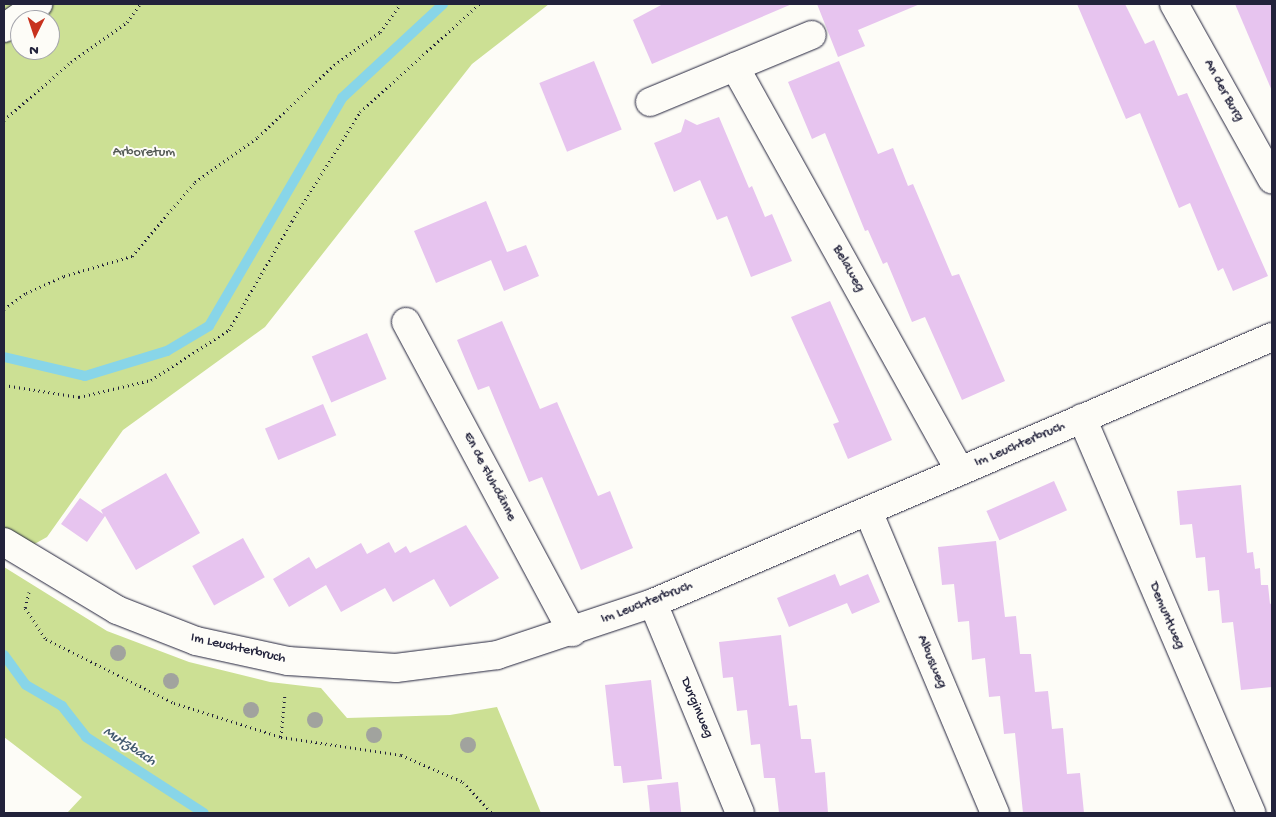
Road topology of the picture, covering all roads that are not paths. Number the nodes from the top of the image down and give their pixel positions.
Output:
1 (38, 4) edge
2 (1174, 4) edge
3 (4, 28) edge
4 (812, 35) dead end
5 (735, 67) junction
6 (650, 102) dead end
7 (1272, 179) edge
8 (406, 322) dead end
9 (1272, 337) edge
10 (1082, 418) junction
11 (960, 471) junction
12 (868, 511) junction
13 (4, 542) edge
14 (653, 603) junction
15 (572, 632) junction
16 (740, 813) edge
17 (995, 813) edge
18 (1251, 813) edge

1 - 3 street
2 - 7 street, An der Burg
4 - 5 street
5 - 6 street
5 - 11 street, Belaweg
8 - 15 street, En de Fluhdänne
9 - 10 street, Im Leuchterbruch
10 - 11 street, Im Leuchterbruch
10 - 18 street, Demuntweg
11 - 12 street, Im Leuchterbruch
12 - 14 street, Im Leuchterbruch
12 - 17 street, Albusweg
13 - 15 street, Im Leuchterbruch
14 - 15 street, Im Leuchterbruch
14 - 16 street, Durginweg

